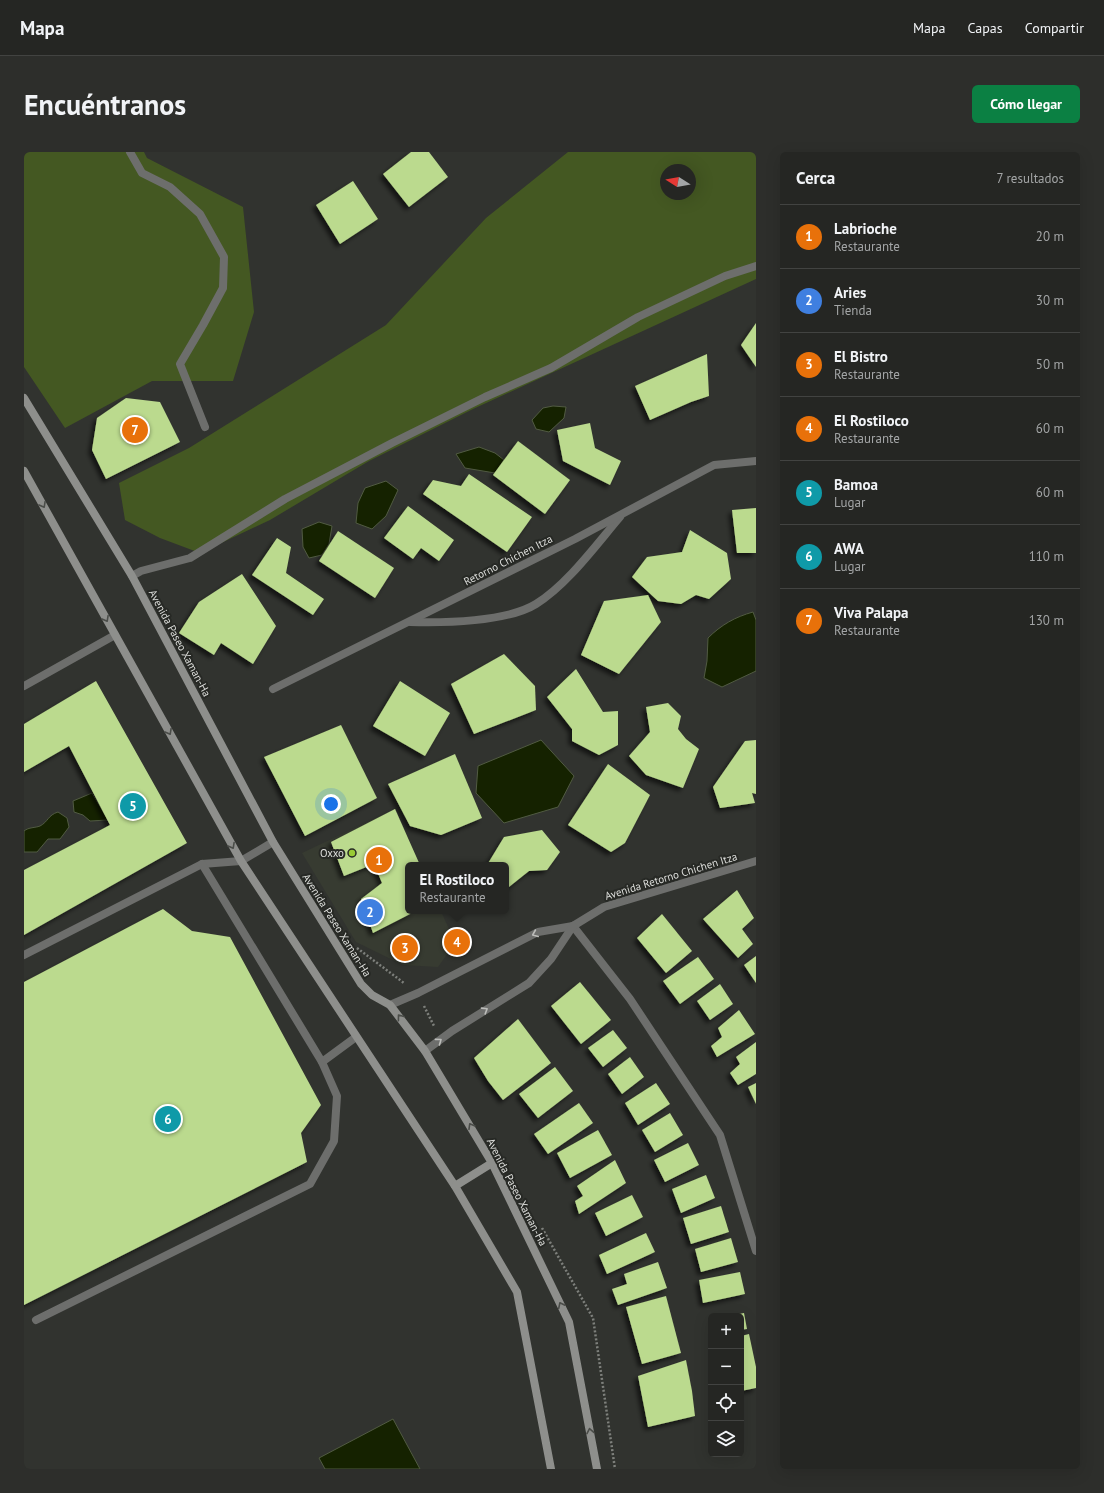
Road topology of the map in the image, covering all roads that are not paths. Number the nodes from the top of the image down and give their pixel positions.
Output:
1 (130, 152) edge
2 (756, 266) edge
3 (24, 398) edge
4 (205, 427) dead end
5 (756, 461) edge
6 (24, 471) edge
7 (624, 514) junction
8 (132, 576) junction
9 (409, 622) junction
10 (115, 635) junction
11 (24, 686) edge
12 (273, 689) dead end
13 (273, 842) junction
14 (240, 861) junction
15 (756, 862) edge
16 (202, 864) junction
17 (573, 926) junction
18 (24, 955) edge
19 (390, 1005) junction
20 (356, 1037) junction
21 (425, 1051) junction
22 (322, 1062) junction
23 (492, 1163) junction
24 (455, 1186) junction
25 (756, 1251) edge
26 (36, 1320) dead end
27 (551, 1469) edge
28 (597, 1469) edge

1 - 4 street
2 - 8 street
3 - 8 main road, Avenida Paseo Xaman-Ha
5 - 7 street, Retorno Chichen Itza
6 -> 10 main road
7 - 9 street, Retorno Chichen Itza
7 - 9 street
8 - 13 main road, Avenida Paseo Xaman-Ha
9 - 12 street, Retorno Chichen Itza
10 - 11 street
10 -> 14 main road
13 - 14 street
13 - 19 main road, Avenida Paseo Xaman-Ha
14 - 16 street
14 - 20 main road
15 - 17 street, Avenida Retorno Chichen Itza
16 - 18 street
16 - 22 street
17 -> 19 street, Avenida Retorno Chichen Itza
21 -> 17 street, Avenida Retorno Chichen Itza
17 - 25 street
21 -> 19 main road, Avenida Paseo Xaman-Ha
20 - 22 street
20 - 24 main road
23 -> 21 main road, Avenida Paseo Xaman-Ha
22 - 26 street
23 - 24 main road
28 -> 23 main road, Avenida Paseo Xaman-Ha
24 - 27 main road

